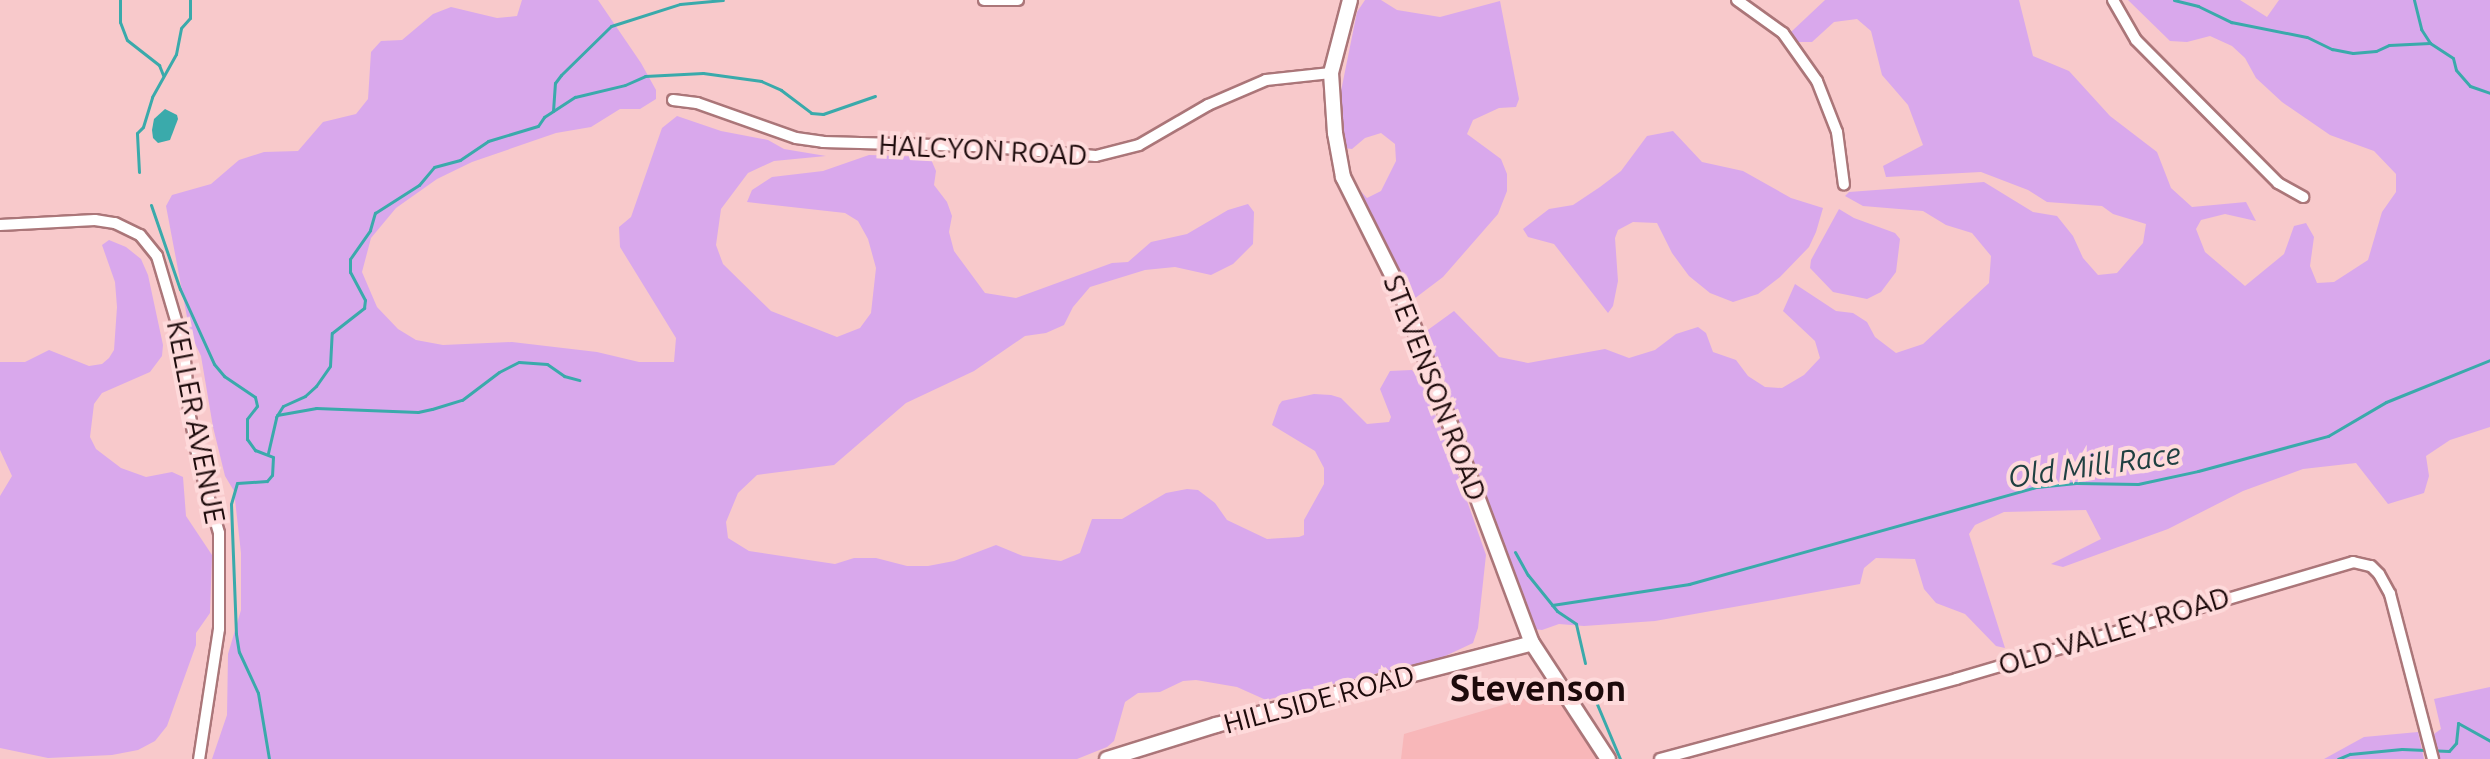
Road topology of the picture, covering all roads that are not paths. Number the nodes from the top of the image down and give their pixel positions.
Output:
1 (984, 0) edge
2 (1018, 0) edge
3 (1350, 0) edge
4 (1737, 0) edge
5 (2113, 0) edge
6 (1331, 73) junction
7 (673, 100) dead end
8 (1844, 185) dead end
9 (2303, 197) dead end
10 (0, 225) edge
11 (1532, 643) junction
12 (199, 759) edge
13 (1107, 759) edge
14 (1608, 759) edge
15 (1660, 759) edge
16 (2433, 759) edge

1 - 2 street
3 - 6 street, STEVENSON ROAD
4 - 8 street
5 - 9 street
6 - 7 street, HALCYON ROAD
6 - 11 street, STEVENSON ROAD
10 - 12 street, KELLER AVENUE
11 - 13 street, HILLSIDE ROAD
11 - 14 street, STEVENSON ROAD
15 - 16 street, OLD VALLEY ROAD

